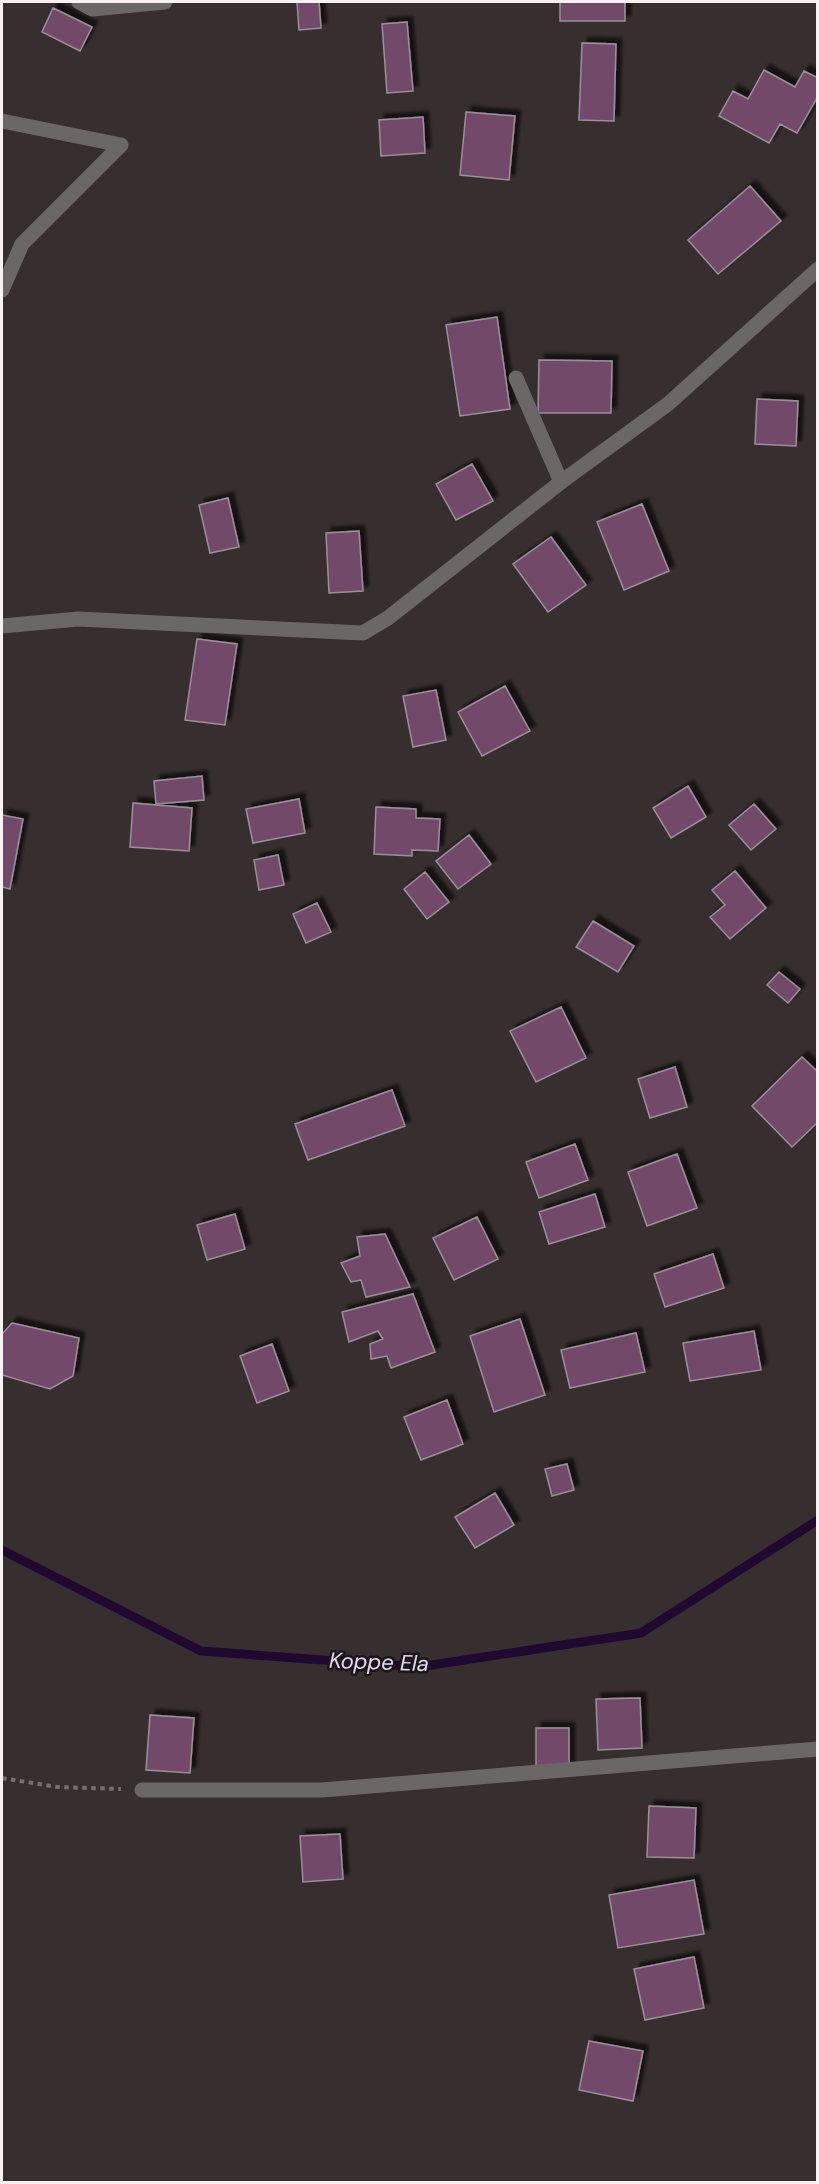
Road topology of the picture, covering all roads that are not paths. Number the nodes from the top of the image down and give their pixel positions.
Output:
1 (79, 2) edge
2 (165, 2) edge
3 (2, 121) edge
4 (818, 269) edge
5 (2, 290) edge
6 (516, 378) dead end
7 (561, 482) junction
8 (2, 626) edge
9 (818, 1749) edge
10 (142, 1790) road end

1 - 2 street
3 - 5 street
4 - 7 street
6 - 7 street
7 - 8 street
9 - 10 street

